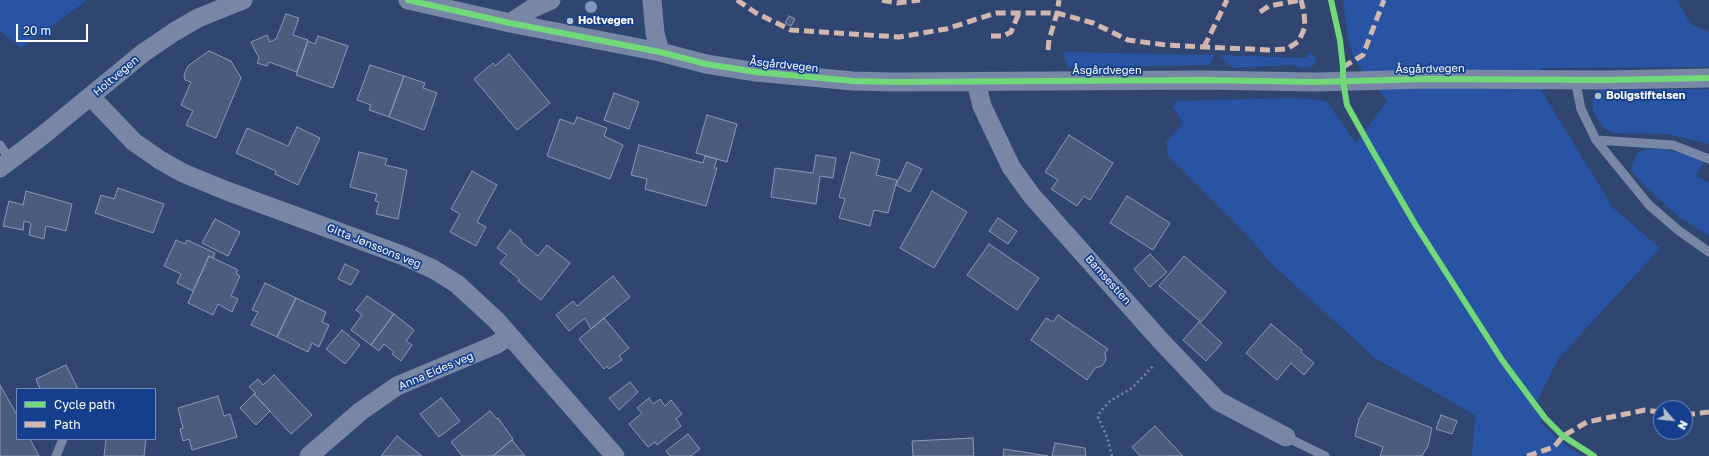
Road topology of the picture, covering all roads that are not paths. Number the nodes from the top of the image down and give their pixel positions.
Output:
1 (243, 0) edge
2 (408, 0) edge
3 (551, 0) edge
4 (652, 0) edge
5 (510, 23) junction
6 (660, 52) junction
7 (1709, 78) edge
8 (1575, 79) junction
9 (976, 82) junction
10 (90, 97) junction
11 (1596, 140) junction
12 (3, 158) edge
13 (1709, 159) edge
14 (1709, 252) edge
15 (510, 336) junction
16 (1286, 436) joint
17 (63, 440) edge
18 (56, 456) edge
19 (309, 456) edge
20 (615, 456) edge
21 (1325, 456) edge

1 - 10 street, Holtvegen
2 - 5 street
3 - 5 street
4 - 6 street
5 - 6 street, Åsgårdvegen
6 - 9 street, Åsgårdvegen
7 - 8 street, Åsgårdvegen
8 - 9 street, Åsgårdvegen
8 - 11 lane
9 - 16 street, Bamsestien
10 - 12 street, Holtvegen
10 - 15 street, Gitta Jønssons veg
11 - 13 lane
11 - 14 lane
15 - 19 street, Anna Eides veg
15 - 20 street, Gitta Jønssons veg
16 - 21 lane
17 - 18 lane

